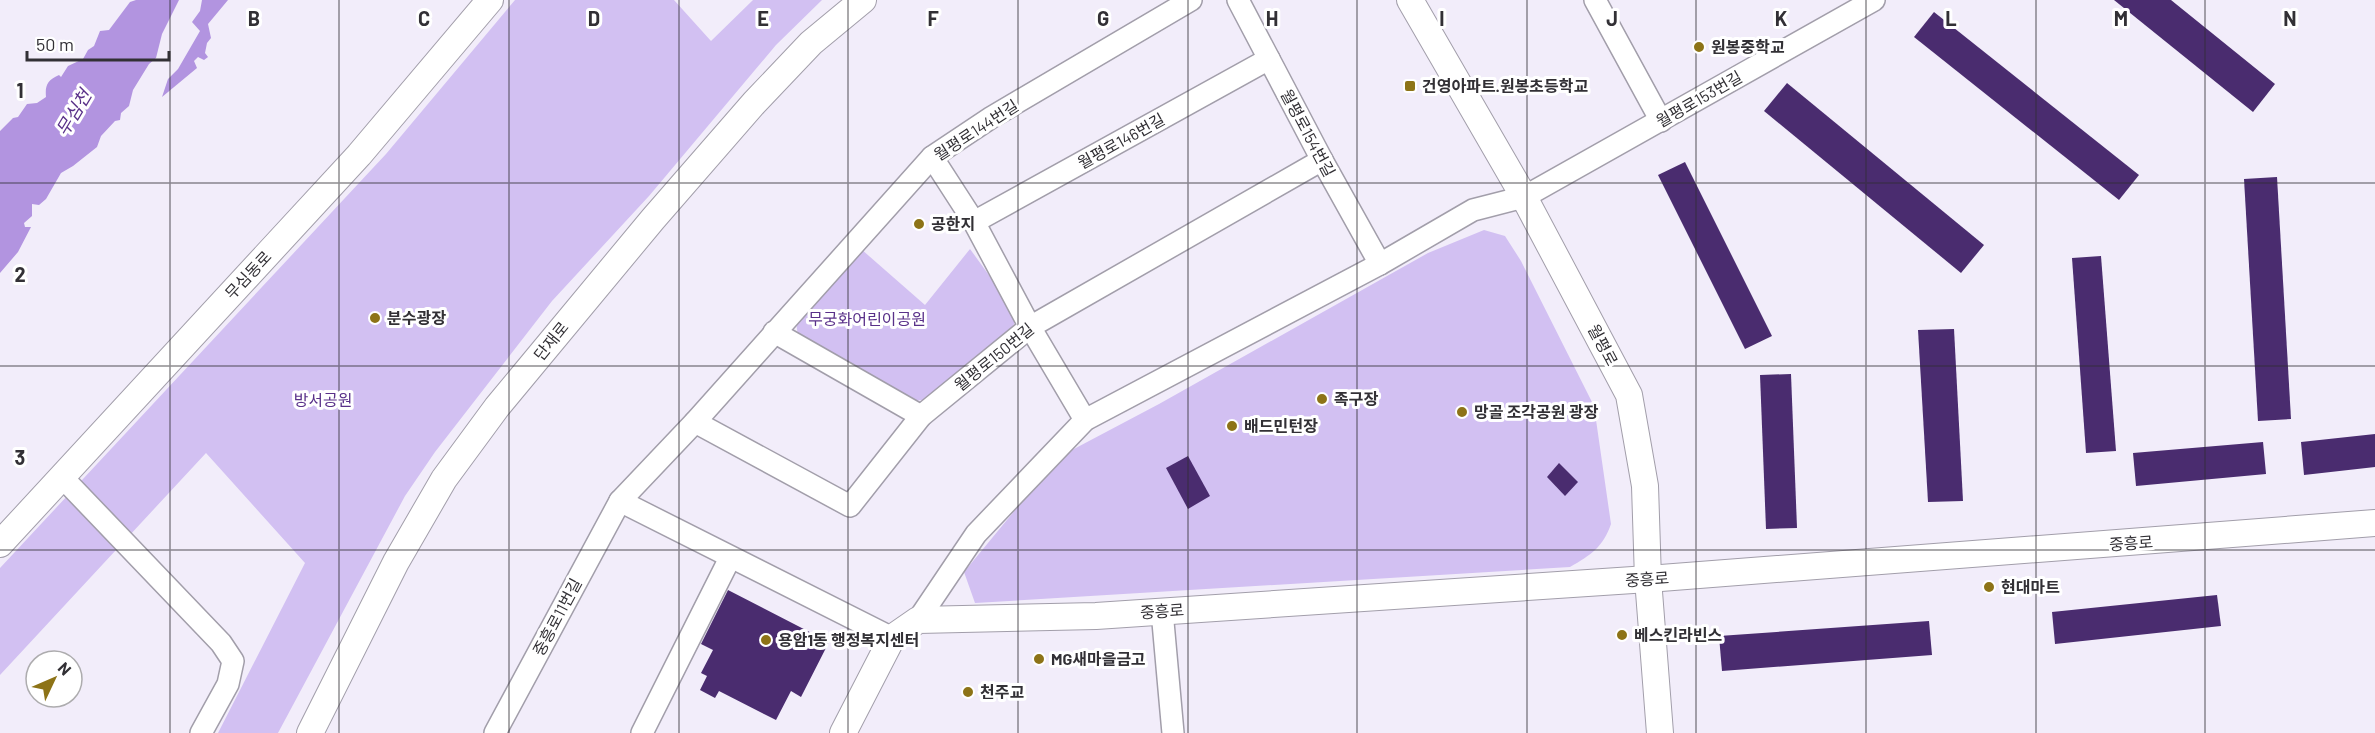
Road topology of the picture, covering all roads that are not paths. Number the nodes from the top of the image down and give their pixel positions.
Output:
1 (474, 0) edge
2 (490, 0) edge
3 (863, 0) edge
4 (1191, 0) edge
5 (1238, 0) edge
6 (1410, 0) edge
7 (1595, 0) edge
8 (1874, 0) edge
9 (468, 27) junction
10 (1269, 59) junction
11 (1661, 121) junction
12 (932, 157) junction
13 (1322, 160) junction
14 (1524, 197) junction
15 (974, 222) junction
16 (1380, 264) junction
17 (1030, 327) junction
18 (774, 332) junction
19 (921, 416) junction
20 (1085, 420) junction
21 (695, 422) junction
22 (62, 477) junction
23 (620, 501) junction
24 (2375, 523) edge
25 (0, 544) edge
26 (730, 558) junction
27 (1648, 579) junction
28 (1162, 611) junction
29 (918, 620) junction
30 (891, 638) junction
31 (201, 733) edge
32 (310, 733) edge
33 (495, 733) edge
34 (642, 733) edge
35 (843, 733) edge
36 (1173, 733) edge
37 (1660, 733) edge

1 - 9 street
2 - 9 street, 무심동로
3 - 32 street, 단재로
4 - 12 street, 월평로144번길
5 - 10 street, 월평로154번길
6 - 14 street, 월평로
7 - 11 street
8 - 11 street, 월평로153번길
9 - 22 street, 무심동로
10 - 13 street, 월평로154번길
10 - 15 street, 월평로146번길
11 - 14 street, 월평로153번길
12 - 15 street
12 - 18 street, 월평로144번길
13 - 16 street, 월평로154번길
13 - 17 street, 월평로150번길
14 - 16 street, 월평로153번길
14 - 27 street, 월평로
15 - 17 street
16 - 20 street, 월평로153번길
17 - 19 street, 월평로150번길
17 - 20 street
18 - 19 street
18 - 21 street, 월평로144번길
19 - 21 street, 월평로150번길
20 - 29 street, 월평로153번길
21 - 23 street, 월평로144번길
22 - 25 street, 무심동로
22 - 31 street
23 - 26 street
23 - 33 street, 중흥로11번길
24 - 27 street, 중흥로
26 - 30 street
26 - 34 street
27 - 28 street, 중흥로
27 - 37 street, 월평로
28 - 29 street, 중흥로
28 - 36 street
29 - 30 street
30 - 35 street

